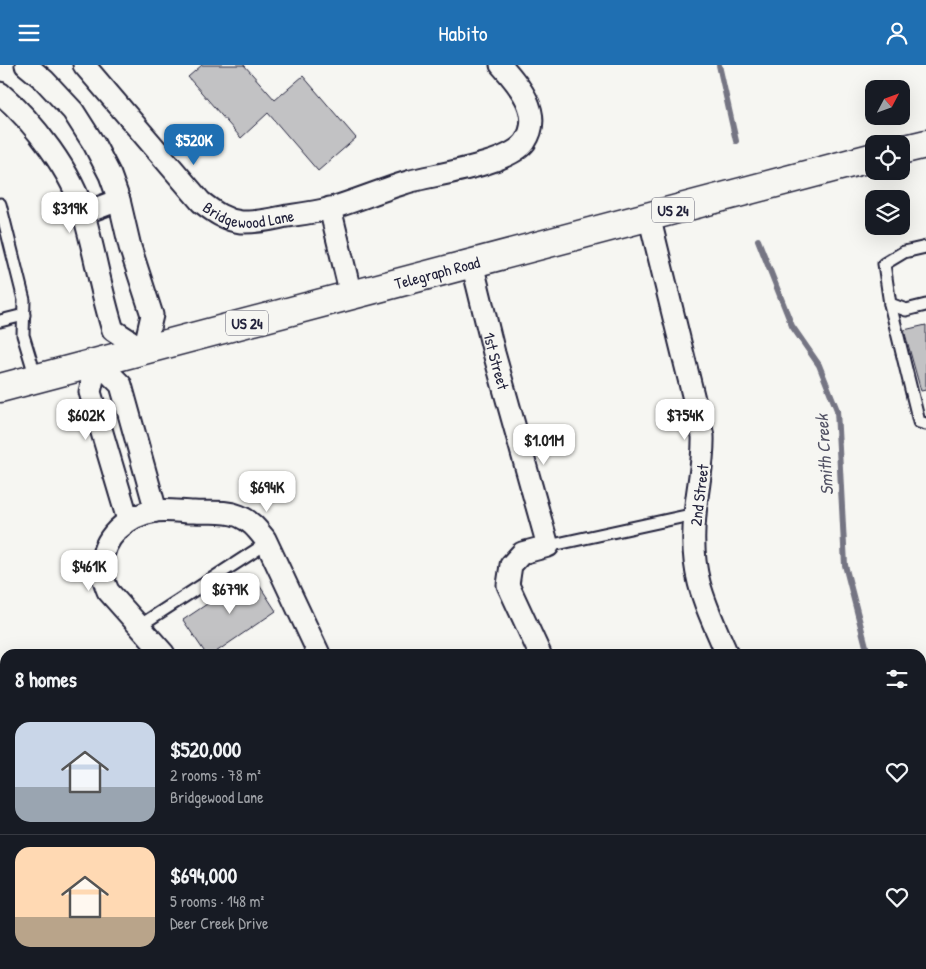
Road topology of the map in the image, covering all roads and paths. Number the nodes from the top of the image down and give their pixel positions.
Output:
1 (26, 65) edge
2 (84, 65) edge
3 (502, 65) edge
4 (0, 93) edge
5 (926, 144) edge
6 (910, 148) edge
7 (865, 159) edge
8 (119, 200) junction
9 (0, 204) edge
10 (330, 208) junction
11 (84, 213) junction
12 (649, 216) junction
13 (926, 247) edge
14 (472, 263) junction
15 (351, 295) junction
16 (890, 304) junction
17 (926, 305) edge
18 (24, 315) junction
19 (0, 321) edge
20 (144, 351) junction
21 (98, 361) junction
22 (36, 378) junction
23 (0, 388) edge
24 (926, 424) edge
25 (156, 511) junction
26 (695, 514) junction
27 (128, 520) junction
28 (266, 543) junction
29 (548, 546) junction
30 (139, 626) junction
31 (160, 649) edge
32 (317, 649) edge
33 (538, 649) edge
34 (725, 649) edge

1 - 8 street
2 - 10 street, Bridgewood Lane
3 - 10 street, Bridgewood Lane
4 - 11 street
5 - 6 main road
7 - 12 main road, Telegraph Road / US 24
8 - 11 street
8 - 20 street
9 - 18 lane
10 - 15 street
11 - 20 street
12 - 14 main road, Telegraph Road / US 24
12 - 26 street, 2nd Street
13 - 16 lane
14 - 15 main road, Telegraph Road / US 24
14 - 29 street, 1st Street
15 - 20 main road, Telegraph Road / US 24
16 - 17 lane
16 - 24 lane
18 - 19 lane
18 - 22 lane
20 - 21 main road, Telegraph Road / US 24
21 - 22 main road, Telegraph Road / US 24
21 - 25 street
21 - 27 street
22 - 23 main road, Telegraph Road / US 24
25 - 27 street
25 - 28 street
26 - 29 lane
26 - 34 street, 2nd Street
27 - 30 street
28 - 30 lane
28 - 32 street
29 - 33 street
30 - 31 street

